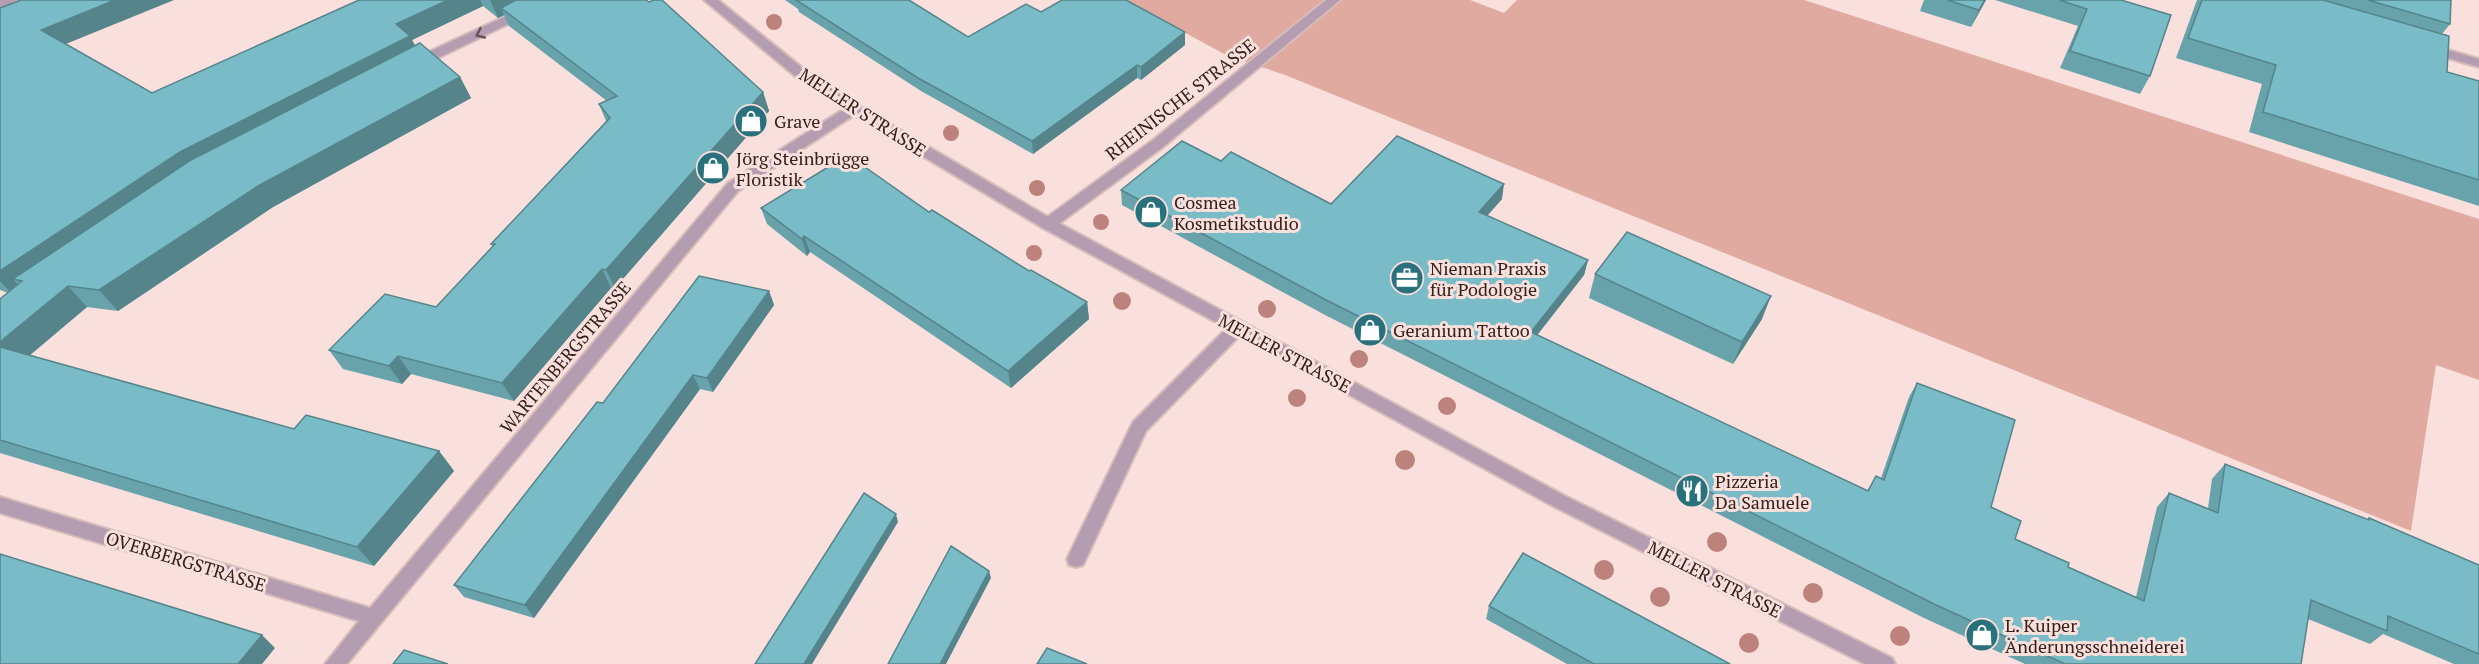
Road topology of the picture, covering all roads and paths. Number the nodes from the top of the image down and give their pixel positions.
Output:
1 (11, 0) edge
2 (552, 0) edge
3 (710, 0) edge
4 (1335, 0) edge
5 (0, 5) edge
6 (2412, 43) edge
7 (2479, 63) edge
8 (402, 70) edge
9 (854, 110) junction
10 (1048, 224) junction
11 (1237, 328) junction
12 (0, 505) edge
13 (1076, 559) dead end
14 (373, 617) junction
15 (335, 664) edge
16 (1885, 664) edge

1 - 5 street
2 -> 8 street
3 - 9 street, MELLER STRASSE
4 - 10 street, RHEINISCHE STRASSE
6 - 7 street
9 - 10 street, MELLER STRASSE
9 - 14 street, WARTENBERGSTRASSE
10 - 11 street, MELLER STRASSE
11 - 13 street
11 - 16 street, MELLER STRASSE
12 - 14 street, OVERBERGSTRASSE
14 - 15 street, WARTENBERGSTRASSE

